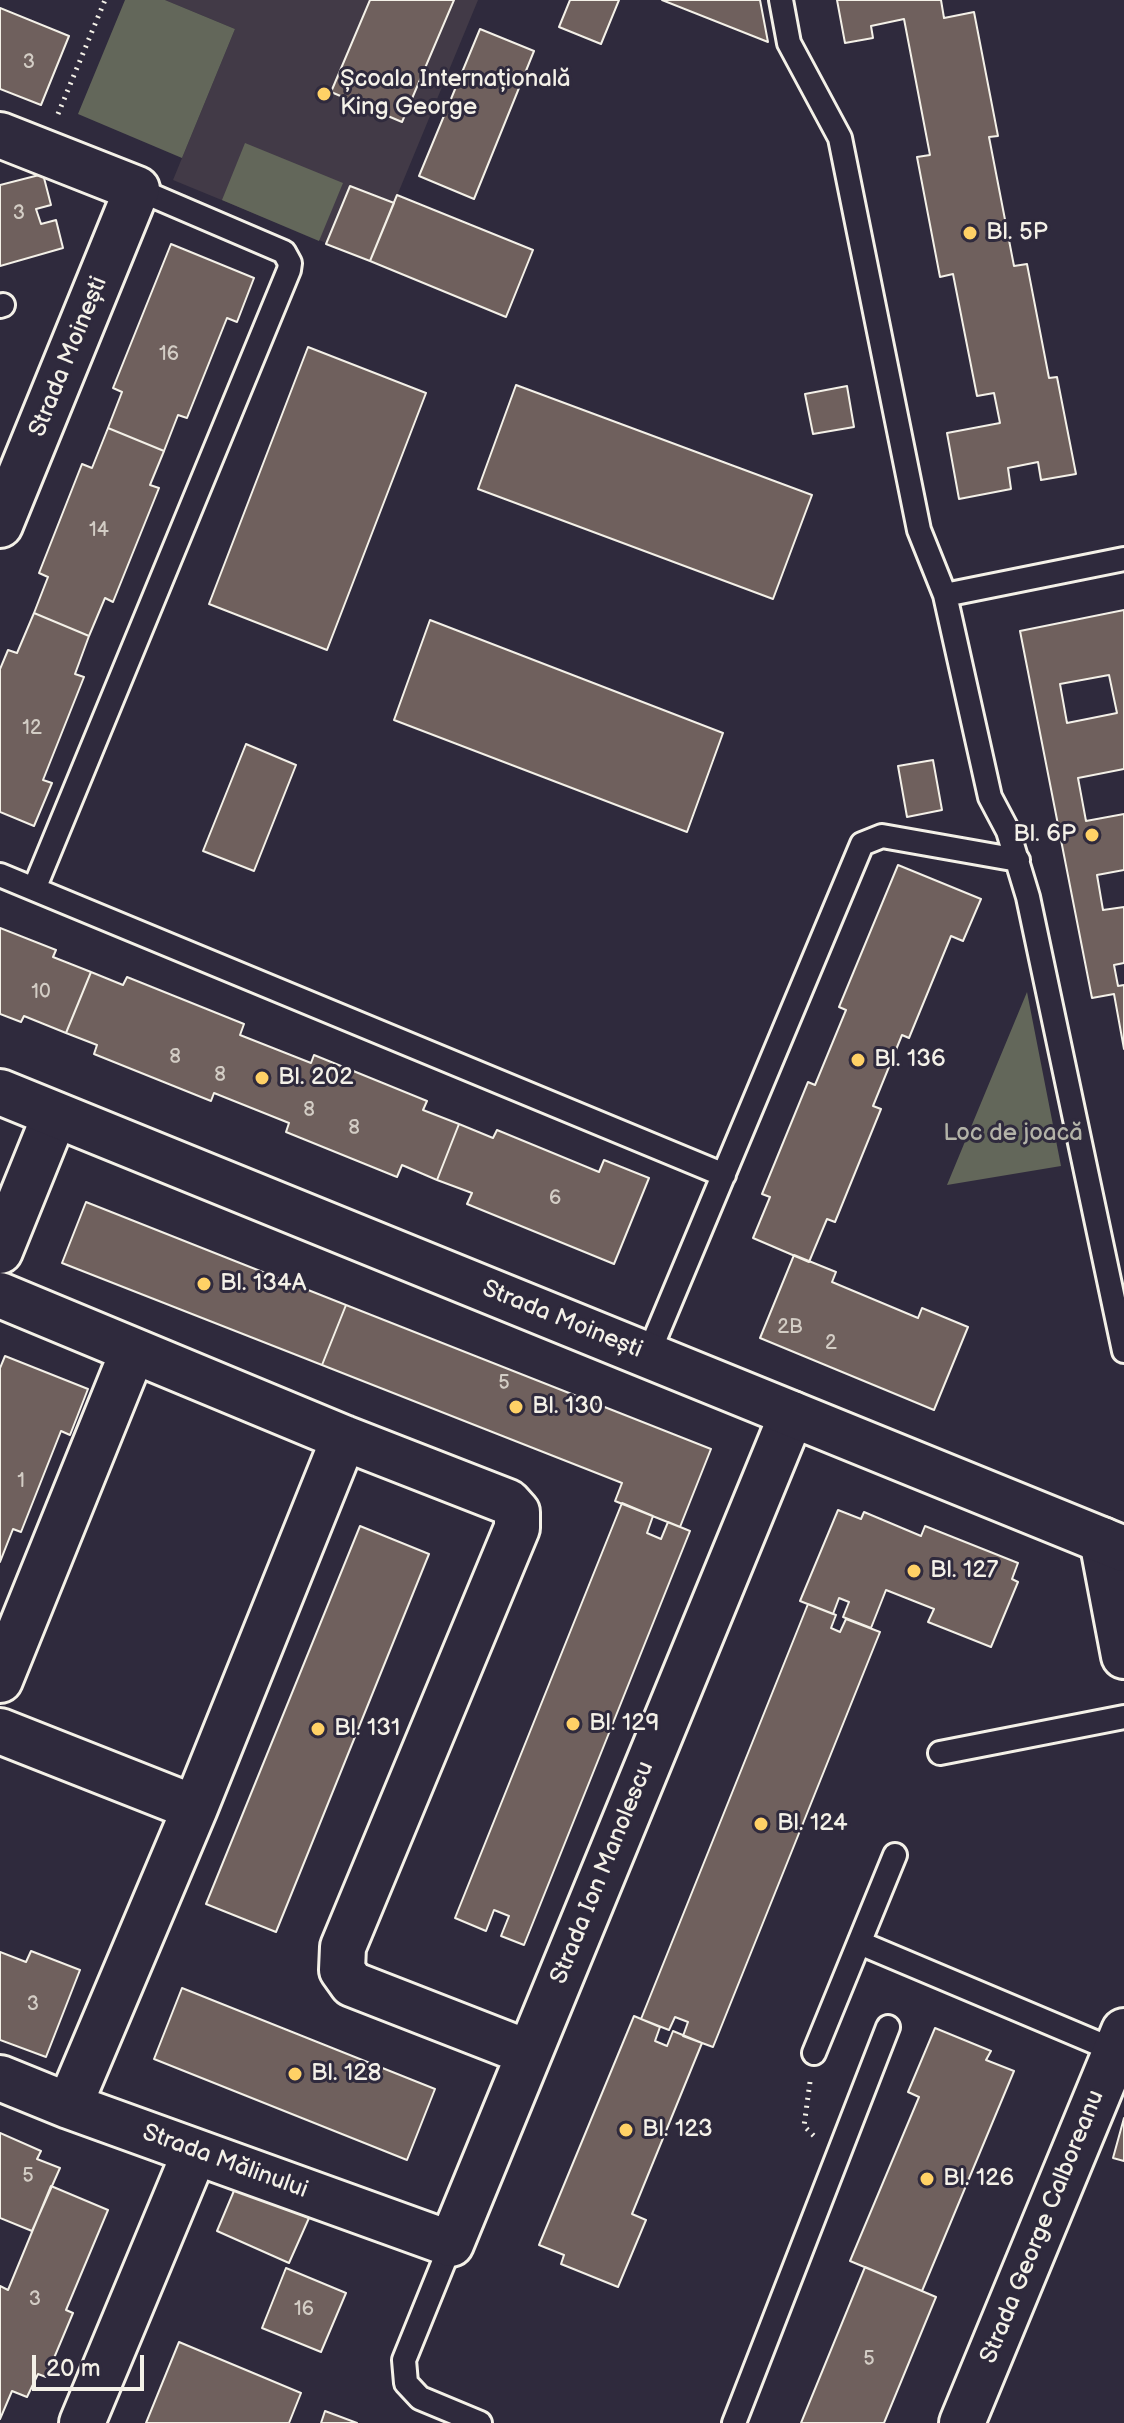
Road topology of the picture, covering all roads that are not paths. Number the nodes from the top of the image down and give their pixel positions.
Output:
1 (781, 0) edge
2 (0, 135) edge
3 (137, 189) junction
4 (0, 525) edge
5 (1124, 559) edge
6 (945, 595) junction
7 (1018, 860) junction
8 (0, 875) edge
9 (34, 889) junction
10 (0, 1092) edge
11 (55, 1115) junction
12 (724, 1175) junction
13 (0, 1251) edge
14 (0, 1295) edge
15 (133, 1351) junction
16 (1124, 1351) edge
17 (648, 1355) junction
18 (792, 1414) junction
19 (344, 1438) junction
20 (1113, 1545) edge
21 (1124, 1656) edge
22 (0, 1680) edge
23 (1124, 1717) edge
24 (0, 1731) edge
25 (940, 1753) dead end
26 (195, 1808) junction
27 (895, 1855) dead end
28 (860, 1943) junction
29 (888, 2027) dead end
30 (1120, 2041) edge
31 (529, 2053) junction
32 (814, 2053) road end
33 (0, 2078) edge
34 (69, 2106) junction
35 (195, 2152) junction
36 (451, 2244) junction
37 (82, 2423) edge
38 (480, 2423) edge
39 (734, 2423) edge
40 (962, 2423) edge

1 - 6 lane
2 - 3 street
3 - 4 street, Strada Moinești
3 - 9 lane
5 - 6 lane
6 - 7 lane
7 - 12 lane
7 - 16 lane
8 - 9 lane
9 - 12 lane
10 - 11 street, Strada Moinești
11 - 13 street
11 - 17 street, Strada Moinești
12 - 17 lane
14 - 15 street
15 - 19 street
15 - 22 street
17 - 18 street, Strada Moinești
18 - 20 street, Strada Moinești
18 - 31 street, Strada Ion Manolescu
19 - 26 street
19 - 31 street
20 - 21 street
23 - 25 lane
24 - 26 street
26 - 34 street
27 - 28 lane
28 - 30 lane
28 - 32 lane
29 - 39 lane
30 - 40 street, Strada George Calboreanu
31 - 36 street, Strada Ion Manolescu
33 - 34 street, Strada Mălinului
34 - 35 street, Strada Mălinului
35 - 36 street, Strada Mălinului
35 - 37 street
36 - 38 lane

